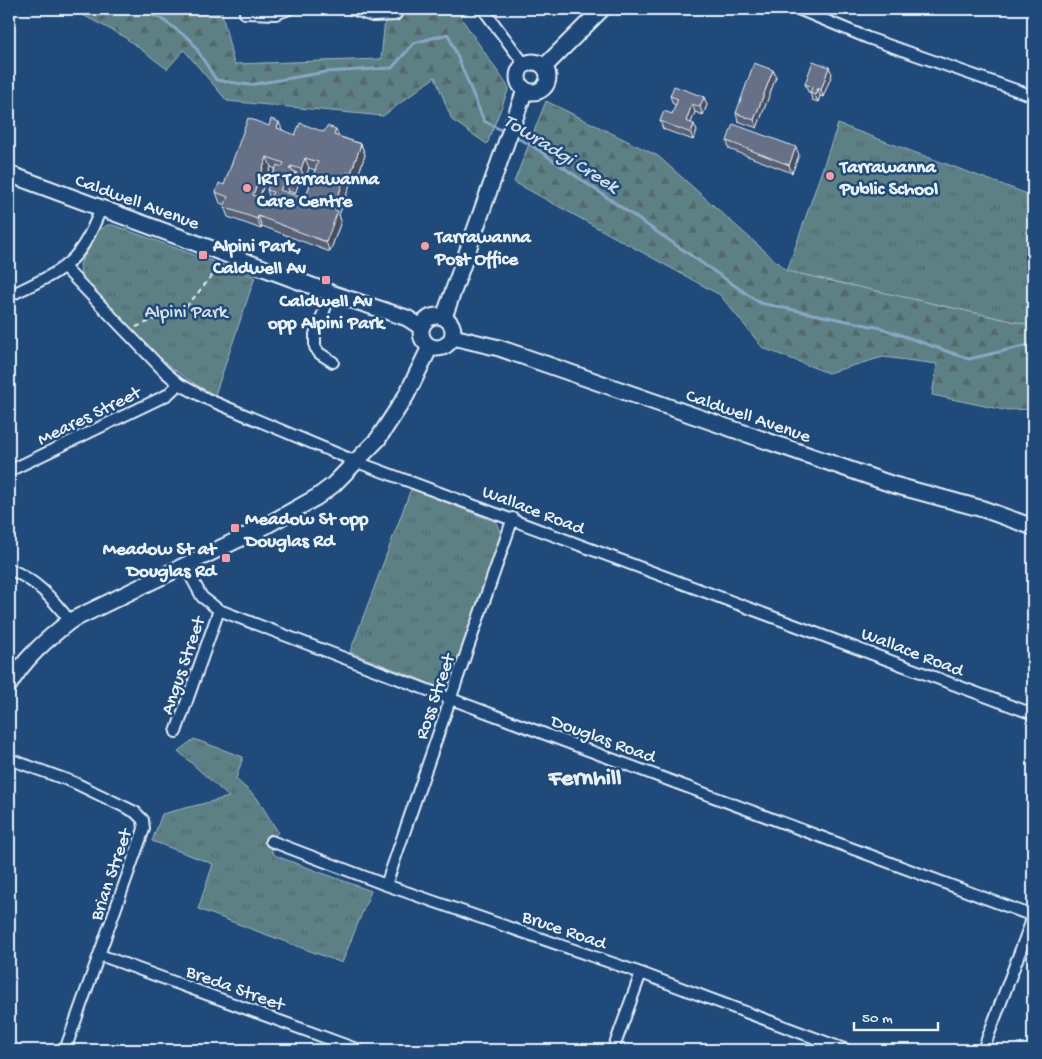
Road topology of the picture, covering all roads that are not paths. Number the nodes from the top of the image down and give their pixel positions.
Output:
1 (289, 9) edge
2 (352, 9) edge
3 (399, 9) edge
4 (483, 9) edge
5 (602, 9) edge
6 (798, 9) edge
7 (245, 13) dead end
8 (525, 65) junction
9 (544, 67) junction
10 (525, 90) junction
11 (1033, 96) edge
12 (9, 174) edge
13 (101, 208) junction
14 (64, 267) junction
15 (330, 292) junction
16 (9, 296) edge
17 (444, 317) junction
18 (421, 327) junction
19 (452, 337) junction
20 (430, 347) junction
21 (333, 362) dead end
22 (179, 384) junction
23 (357, 462) junction
24 (9, 471) edge
25 (513, 518) junction
26 (1033, 527) edge
27 (184, 564) junction
28 (9, 569) edge
29 (219, 610) junction
30 (70, 621) junction
31 (9, 685) edge
32 (451, 699) junction
33 (1033, 714) edge
34 (176, 732) dead end
35 (9, 759) edge
36 (271, 841) dead end
37 (386, 885) junction
38 (1033, 917) edge
39 (100, 955) junction
40 (641, 973) junction
41 (66, 1050) edge
42 (359, 1050) edge
43 (613, 1050) edge
44 (847, 1050) edge
45 (983, 1050) edge

1 - 7 street
2 - 3 street
4 - 8 street
5 - 9 main road
6 - 11 street
8 - 9 main road
8 - 10 main road
9 - 10 main road
10 - 17 main road
12 - 13 main road, Caldwell Avenue
13 - 14 street
13 - 15 main road, Caldwell Avenue
14 - 16 street
14 - 22 street, Wallace Road
15 - 18 main road, Caldwell Avenue
15 - 21 street
17 - 18 main road
17 - 19 main road
18 - 20 main road
19 - 20 main road
19 - 26 main road, Caldwell Avenue
20 - 23 main road
22 - 23 street, Wallace Road
22 - 24 street, Meares Street
23 - 25 street, Wallace Road
23 - 27 main road
25 - 32 street, Ross Street
25 - 33 street, Wallace Road
27 - 29 street, Douglas Road
27 - 30 main road
28 - 30 street
29 - 32 street, Douglas Road
29 - 34 street, Angus Street
30 - 31 main road
32 - 37 street, Ross Street
32 - 38 street, Douglas Road
35 - 39 street, Brian Street
36 - 37 street, Bruce Road
37 - 40 street, Bruce Road
38 - 45 street
39 - 41 street, Brian Street
39 - 42 street, Breda Street
40 - 43 street
40 - 44 street, Bruce Road

